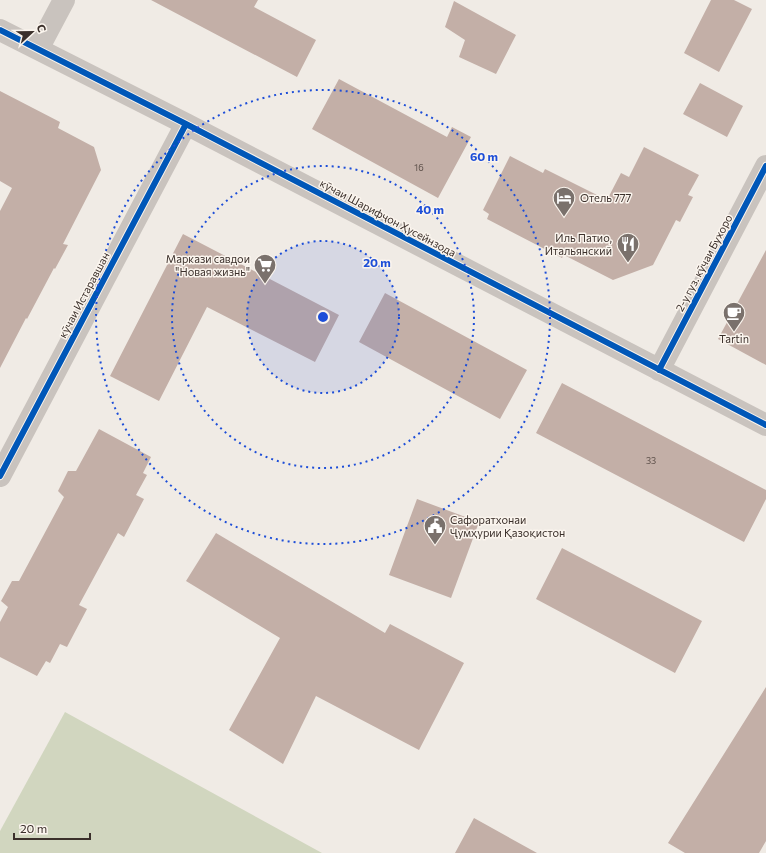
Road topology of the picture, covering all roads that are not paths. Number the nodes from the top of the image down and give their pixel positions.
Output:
1 (64, 0) edge
2 (0, 30) edge
3 (38, 49) junction
4 (186, 124) junction
5 (766, 166) edge
6 (659, 370) junction
7 (766, 425) edge
8 (0, 476) edge

1 - 3 street
2 - 3 street, кӯчаи Шарифҷон Ҳусейнзода
3 - 4 street, кӯчаи Шарифҷон Ҳусейнзода
4 - 6 street, кӯчаи Шарифҷон Ҳусейнзода
4 - 8 street, кӯчаи Истаравшан
5 - 6 street, 2-у гуз. кӯчаи Бухоро
6 - 7 street, кӯчаи Шарифҷон Ҳусейнзода

